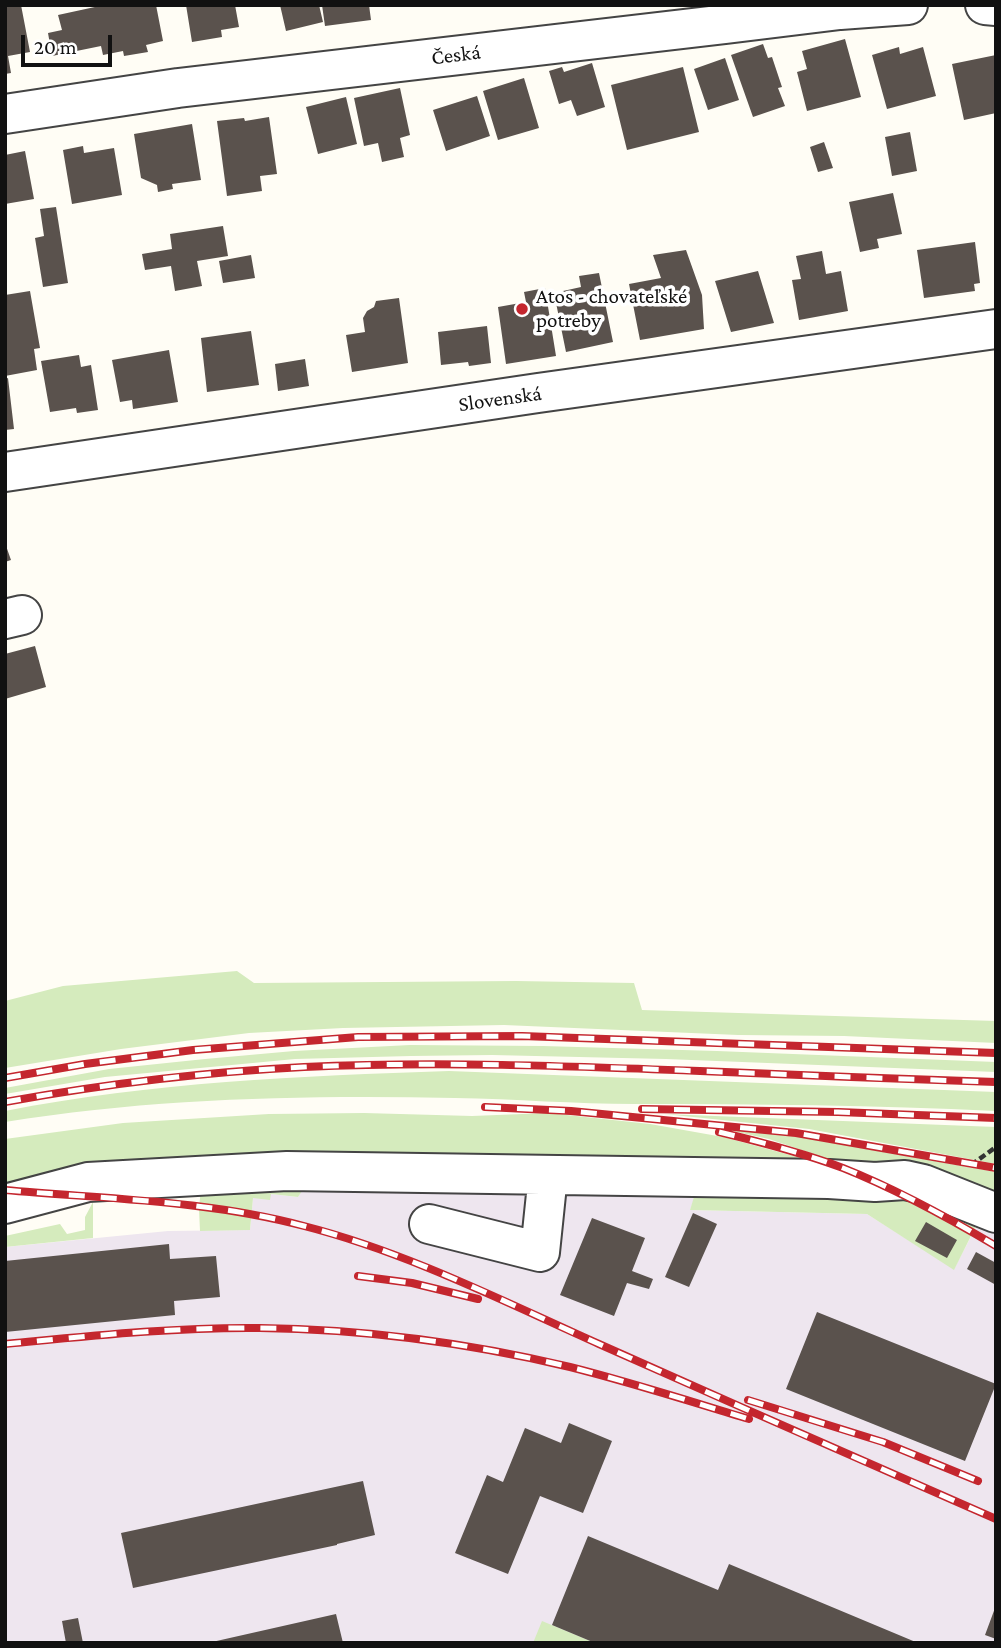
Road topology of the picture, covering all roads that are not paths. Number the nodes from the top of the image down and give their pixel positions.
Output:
1 (908, 5) edge
2 (985, 5) edge
3 (996, 6) edge
4 (5, 114) edge
5 (996, 329) edge
6 (5, 472) edge
7 (548, 1175) junction
8 (5, 1203) edge
9 (996, 1213) edge
10 (429, 1224) dead end

1 - 4 street, Česká
2 - 3 street
5 - 6 street, Slovenská
7 - 8 street
7 - 9 street
7 - 10 street

